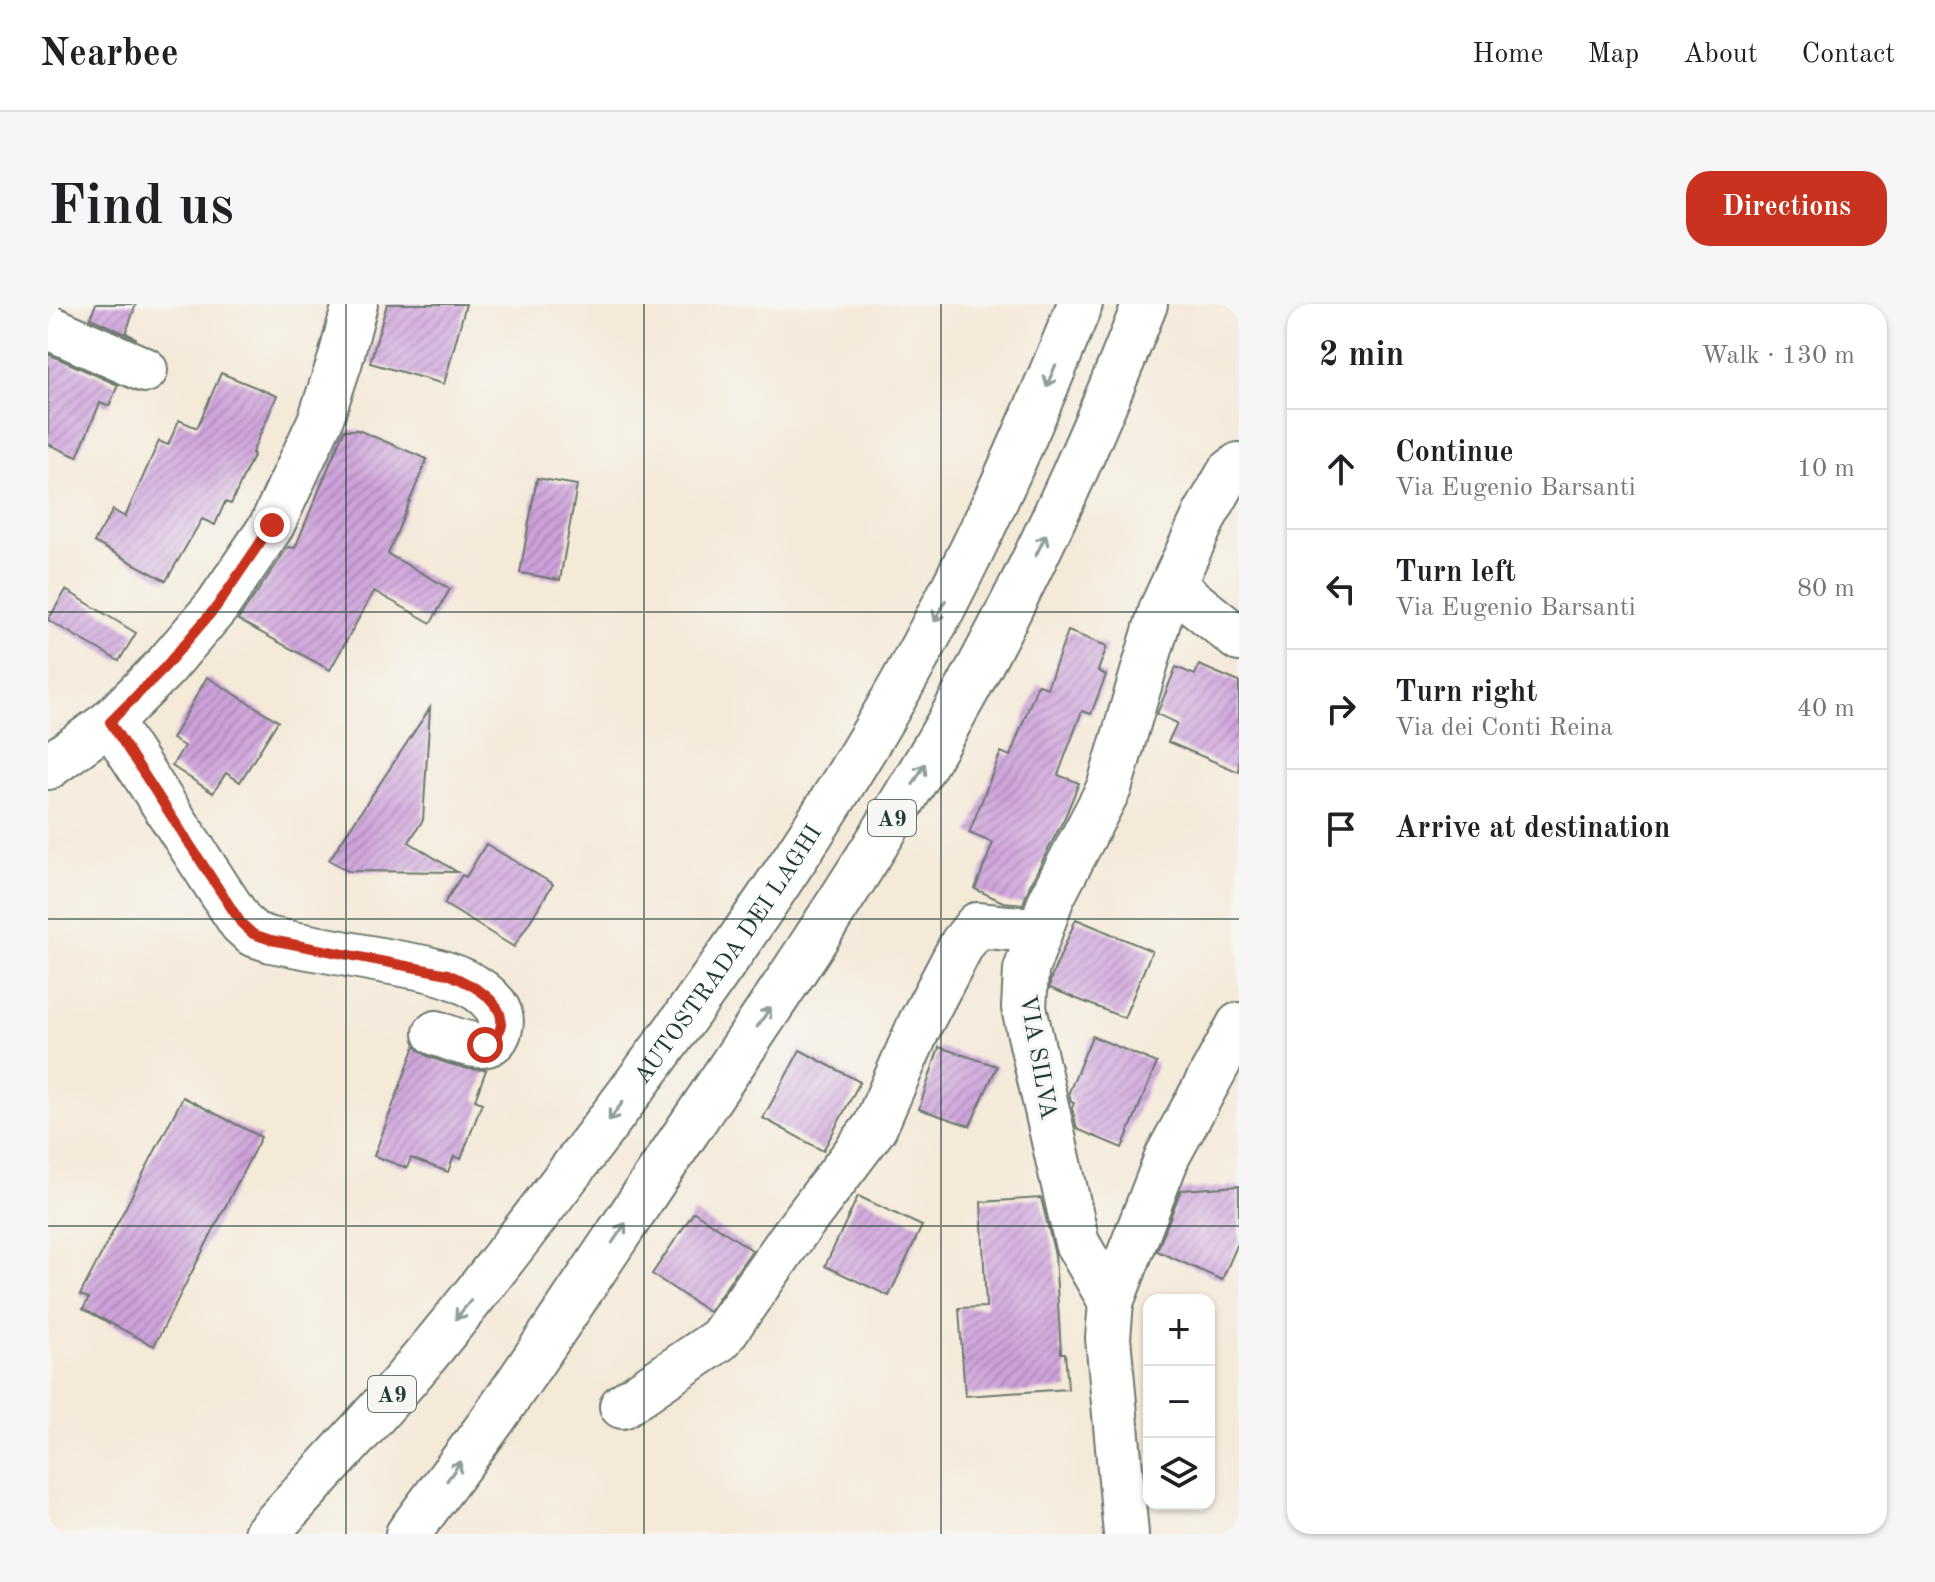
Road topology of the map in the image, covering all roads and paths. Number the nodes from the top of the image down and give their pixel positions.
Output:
1 (355, 304) edge
2 (1080, 304) edge
3 (1145, 304) edge
4 (48, 327) edge
5 (145, 370) dead end
6 (1239, 465) edge
7 (1173, 586) junction
8 (1239, 639) edge
9 (110, 722) junction
10 (48, 767) edge
11 (1040, 931) junction
12 (1239, 1025) edge
13 (436, 1033) dead end
14 (1111, 1302) junction
15 (622, 1406) dead end
16 (266, 1534) edge
17 (408, 1534) edge
18 (1126, 1534) edge

1 - 9 main road
2 -> 16 main road, AUTOSTRADA DEI LAGHI / A9
17 -> 3 main road, A9
4 - 5 main road
6 - 7 main road, VIA SILVA
7 - 8 main road
7 - 11 main road, VIA SILVA
9 - 10 main road
9 - 13 main road
11 - 14 main road, VIA SILVA
11 - 15 main road
12 - 14 main road
14 - 18 main road

